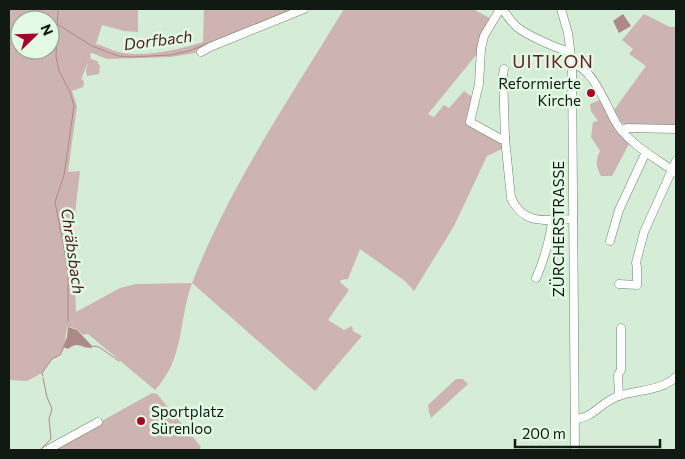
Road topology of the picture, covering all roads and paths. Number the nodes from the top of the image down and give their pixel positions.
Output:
1 (304, 9) edge
2 (501, 9) edge
3 (561, 9) edge
4 (570, 51) junction
5 (201, 52) dead end
6 (572, 64) junction
7 (504, 70) dead end
8 (676, 129) edge
9 (622, 131) junction
10 (505, 138) junction
11 (646, 152) junction
12 (676, 161) edge
13 (674, 172) edge
14 (573, 219) junction
15 (552, 220) junction
16 (610, 241) dead end
17 (536, 278) dead end
18 (619, 284) dead end
19 (621, 328) dead end
20 (676, 377) edge
21 (669, 384) junction
22 (676, 389) edge
23 (619, 396) junction
24 (575, 419) junction
25 (98, 422) dead end
26 (47, 450) edge
27 (576, 450) edge

1 - 5 street
2 - 4 street
2 - 10 street
3 - 4 street, ZÜRCHERSTRASSE
4 - 6 street, ZÜRCHERSTRASSE
6 - 9 street
6 - 14 street, ZÜRCHERSTRASSE
7 - 10 street
8 - 9 street
9 - 11 street
10 - 15 street
11 - 13 street
11 - 16 street
12 - 13 street
13 - 18 street
14 - 15 street
14 - 24 street, ZÜRCHERSTRASSE
15 - 17 street
19 - 23 street
20 - 21 street
21 - 22 street
21 - 23 street
23 - 24 street
24 - 27 street, ZÜRCHERSTRASSE
25 - 26 street

